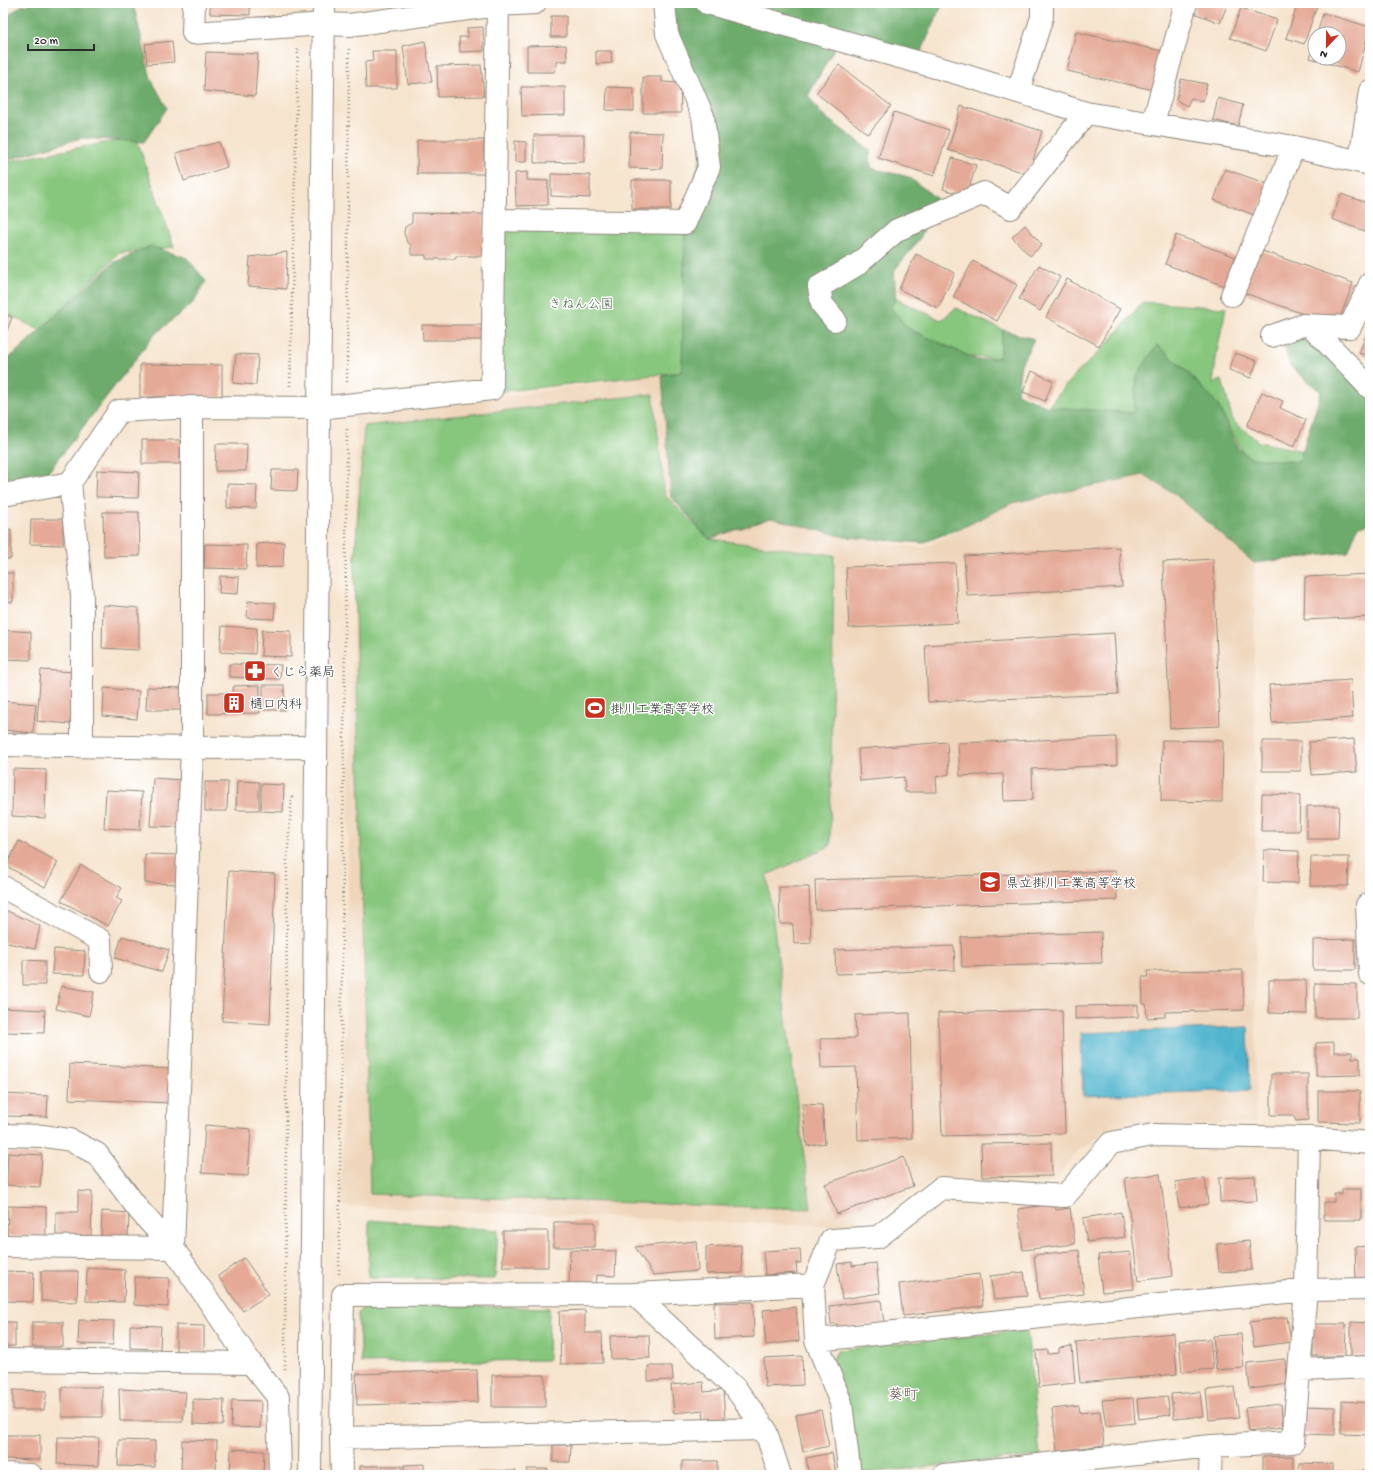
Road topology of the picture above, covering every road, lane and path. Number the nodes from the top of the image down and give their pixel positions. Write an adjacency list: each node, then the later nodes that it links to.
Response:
1 (194, 3): 8 (street)
2 (535, 3): 7 (street)
3 (664, 3): 17 (street)
4 (707, 3): 12 (street)
5 (1042, 3): 12 (street)
6 (1186, 3): 14 (street)
7 (498, 4): 9 (street); 17 (street)
8 (324, 14): 9 (street); 27 (street)
9 (349, 25): 23 (path)
10 (298, 43): 25 (path)
11 (1370, 91): 16 (street)
12 (1018, 92): 13 (street)
13 (1086, 113): 14 (street); 20 (street)
14 (1153, 123): 15 (street)
15 (1294, 147): 16 (street); 19 (street)
16 (1365, 163)
17 (495, 220): 27 (street)
18 (1370, 284): 21 (street)
19 (1232, 295)
20 (835, 320)
21 (1312, 327): 22 (street); 24 (street)
22 (1272, 336)
23 (347, 388)
24 (1370, 388)
25 (290, 391)
26 (192, 408): 27 (street); 29 (street); 33 (street)
27 (319, 408): 34 (street)
28 (347, 426): 45 (path)
29 (70, 483): 30 (street); 32 (street)
30 (3, 495)
31 (3, 745): 32 (street)
32 (82, 746): 33 (street)
33 (192, 748): 34 (street); 44 (street)
34 (316, 748): 62 (street)
35 (292, 792): 55 (path)
36 (3, 887): 38 (street)
37 (1370, 905): 39 (street)
38 (101, 971)
39 (1370, 974)
40 (3, 1135): 44 (street)
41 (1309, 1138): 42 (street); 46 (street); 48 (street)
42 (1370, 1143)
43 (3, 1246): 44 (street)
44 (173, 1248): 52 (street)
45 (339, 1277)
46 (813, 1285): 49 (street); 50 (street)
47 (1370, 1289): 48 (street)
48 (1306, 1290): 50 (street); 54 (street)
49 (634, 1294): 56 (street); 57 (street)
50 (816, 1340): 65 (street)
51 (3, 1360): 52 (street)
52 (251, 1363): 61 (street)
53 (1370, 1367): 54 (street)
54 (1299, 1370): 58 (street)
55 (284, 1372)
56 (765, 1430): 57 (street); 64 (street)
57 (340, 1438): 63 (street)
58 (1211, 1446): 66 (street); 67 (street)
59 (3, 1474): 60 (street)
60 (31, 1475)
61 (280, 1475)
62 (310, 1475)
63 (342, 1475)
64 (780, 1475)
65 (850, 1475)
66 (944, 1475)
67 (1210, 1475)

